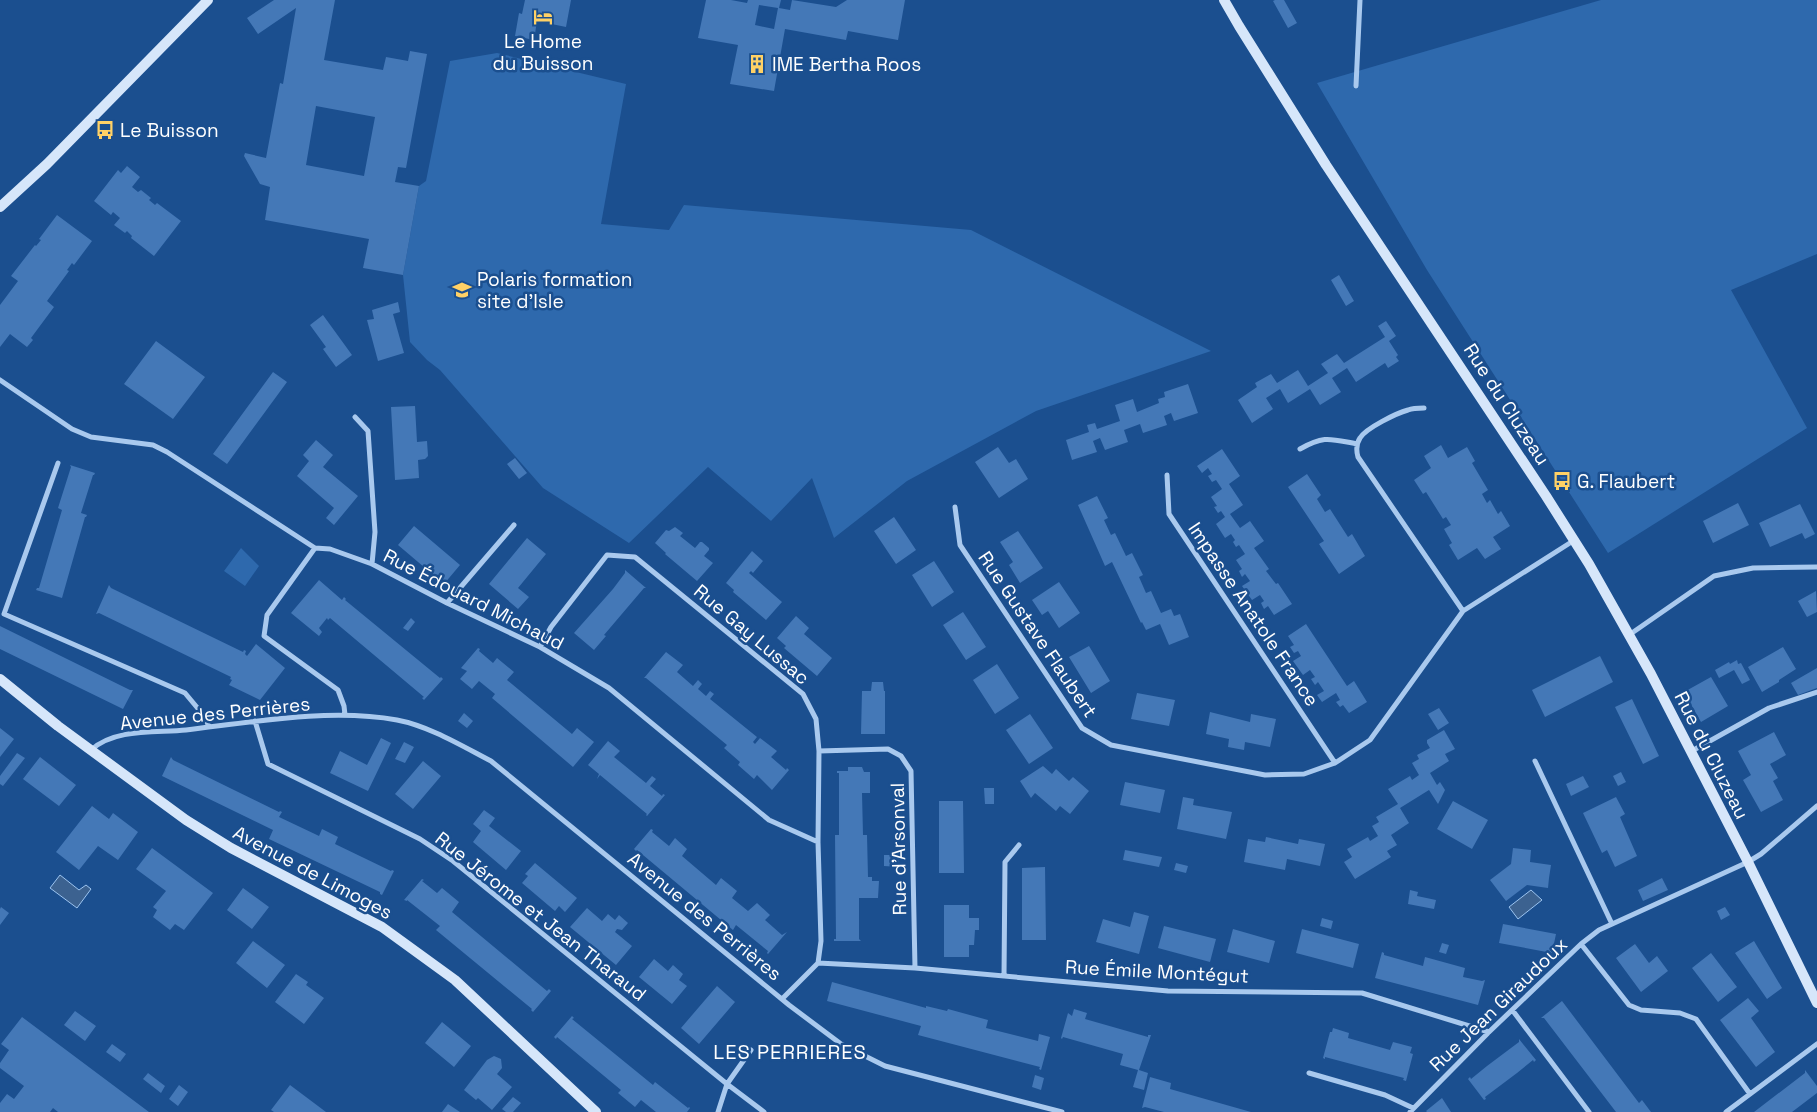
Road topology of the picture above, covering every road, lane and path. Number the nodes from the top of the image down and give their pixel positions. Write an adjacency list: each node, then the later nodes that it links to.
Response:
1 (208, 0): 5 (main road)
2 (1224, 0): 15 (main road, Rue du Cluzeau)
3 (1360, 0): 4 (street)
4 (1356, 86)
5 (0, 207)
6 (0, 380): 16 (street, Rue Édouard Michaud)
7 (1424, 408): 9 (street)
8 (355, 417): 17 (street)
9 (1357, 444): 10 (street); 20 (street)
10 (1300, 450)
11 (58, 463): 27 (street)
12 (1167, 475): 32 (street, Impasse Anatole France)
13 (955, 507): 32 (street, Rue Gustave Flaubert)
14 (514, 525): 19 (street)
15 (1573, 541): 20 (street, Rue Gustave Flaubert); 21 (main road, Rue du Cluzeau)
16 (315, 548): 17 (street, Rue Édouard Michaud); 25 (street, Avenue des Perrières)
17 (372, 564): 19 (street, Rue Édouard Michaud)
18 (1817, 567): 21 (street)
19 (447, 603): 22 (street, Rue Édouard Michaud)
20 (1463, 611): 32 (street, Rue Gustave Flaubert)
21 (1629, 634): 30 (main road, Rue du Cluzeau)
22 (540, 647): 29 (street, Rue Gay Lussac); 34 (street, Rue Édouard Michaud)
23 (0, 679): 28 (main road, Avenue de Limoges)
24 (1817, 692): 30 (street)
25 (345, 715): 26 (street, Avenue des Perrières); 42 (street, Avenue des Perrières)
26 (255, 721): 27 (street, Avenue des Perrières); 49 (street, Rue Jérome et Jean Tharaud)
27 (209, 726): 28 (street, Avenue des Perrières)
28 (92, 750): 52 (main road, Avenue de Limoges)
29 (819, 751): 34 (street, Rue Gay Lussac); 40 (street, Rue d'Arsonval)
30 (1690, 752): 36 (main road, Rue du Cluzeau)
31 (1535, 761): 37 (street)
32 (1335, 763)
33 (1817, 806): 36 (street, Rue Jean Giraudoux)
34 (818, 842): 39 (street, Rue Gay Lussac)
35 (1019, 845): 41 (street)
36 (1748, 862): 37 (street, Rue Jean Giraudoux); 43 (main road, Rue du Cluzeau)
37 (1612, 924): 38 (street, Rue Jean Giraudoux)
38 (1581, 944): 44 (street, Rue Jean Giraudoux); 50 (street)
39 (818, 963): 40 (street, Rue Émile Montégut); 42 (street)
40 (915, 968): 41 (street, Rue Émile Montégut)
41 (1004, 976): 45 (street, Rue Émile Montégut)
42 (782, 999): 55 (street, Avenue des Perrières)
43 (1817, 1003)
44 (1513, 1011): 45 (street, Rue Jean Giraudoux); 56 (street)
45 (1489, 1032): 51 (street, Rue Jean Giraudoux)
46 (1817, 1044): 50 (street)
47 (751, 1050): 49 (street)
48 (1309, 1073): 51 (street)
49 (727, 1084): 53 (street); 54 (street, Rue Jérome et Jean Tharaud)
50 (1750, 1094): 57 (street)
51 (1412, 1110)
52 (596, 1112)
53 (718, 1112)
54 (764, 1112)
55 (1062, 1112)
56 (1589, 1112)
57 (1726, 1112)

